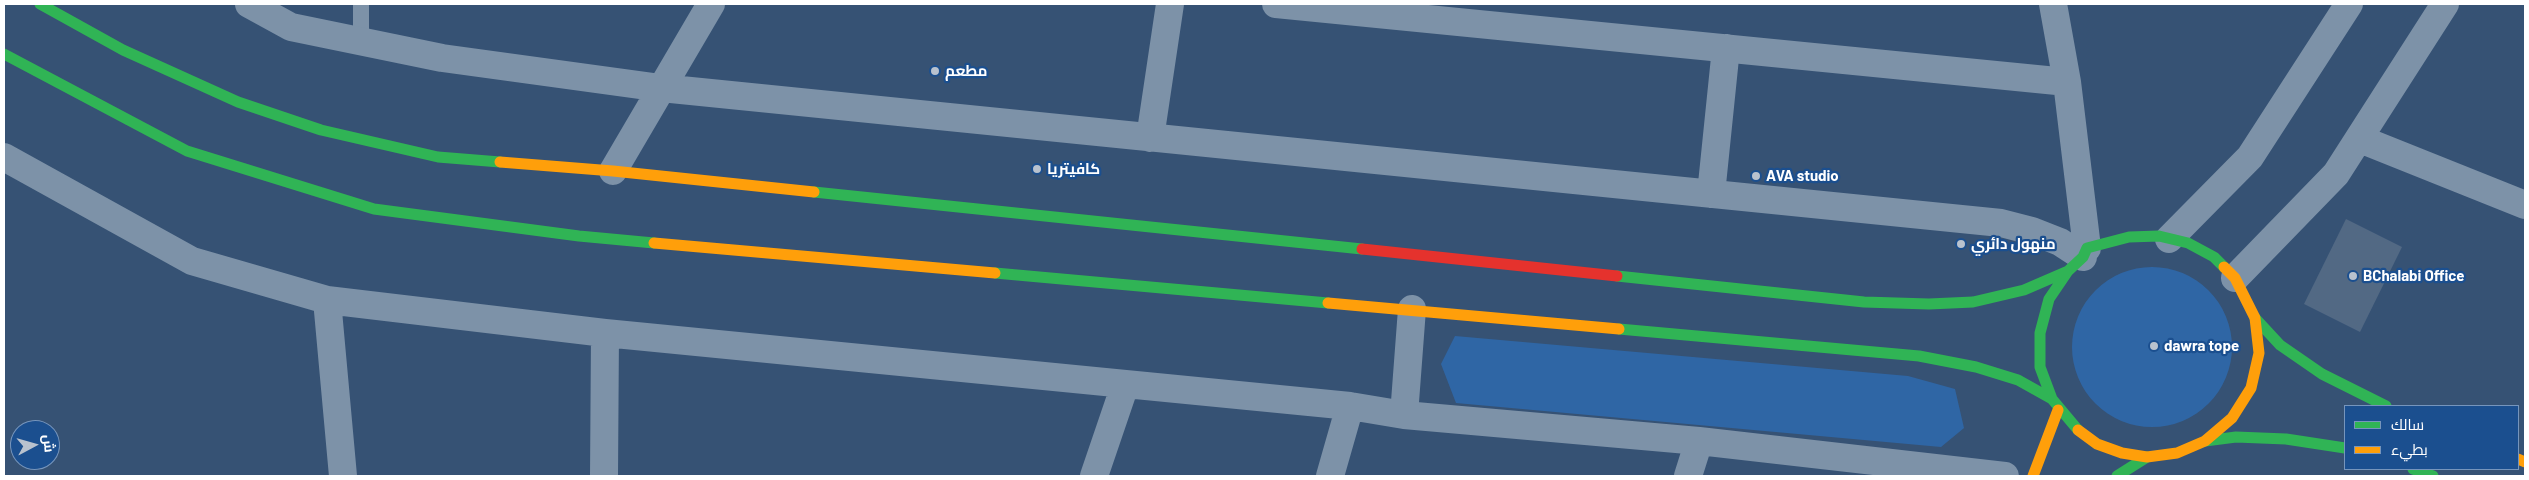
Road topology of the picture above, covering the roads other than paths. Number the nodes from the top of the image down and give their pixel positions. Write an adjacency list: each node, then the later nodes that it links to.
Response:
1 (40, 4): 19 (main road)
2 (249, 4): 11 (street)
3 (361, 4): 11 (lane)
4 (711, 4): 15 (street)
5 (1170, 4): 16 (street)
6 (1276, 4): 10 (street)
7 (2349, 4): 22 (street)
8 (2445, 4): 17 (street)
9 (2058, 9): 14 (street)
10 (1421, 11): 12 (street)
11 (360, 41): 15 (street)
12 (1726, 48): 14 (street); 20 (street)
13 (4, 54): 26 (main road)
14 (2067, 82): 23 (street)
15 (661, 88): 16 (street); 19 (street)
16 (1150, 138): 20 (street)
17 (2360, 139): 21 (street); 24 (street)
18 (4, 157): 25 (street)
19 (613, 171): 23 (main road)
20 (1711, 194): 23 (street)
21 (2525, 205)
22 (2169, 238): 23 (main road); 24 (main road)
23 (2079, 259): 30 (main road)
24 (2235, 278): 27 (main road)
25 (327, 300): 28 (street); 40 (street)
26 (1412, 310): 30 (main road); 34 (street)
27 (2255, 318): 31 (main road); 36 (main road)
28 (605, 332): 29 (street); 41 (street)
29 (1125, 385): 32 (street); 42 (street)
30 (2052, 399): 33 (main road)
31 (2384, 405)
32 (1350, 406): 34 (street); 43 (street)
33 (2058, 410): 38 (main road); 46 (main road)
34 (1404, 415): 35 (street)
35 (1699, 441): 44 (street); 45 (street)
36 (2205, 441): 37 (main road); 38 (main road)
37 (2344, 448)
38 (2147, 457): 47 (main road)
39 (2416, 470): 48 (main road)
40 (343, 476)
41 (604, 476)
42 (1094, 476)
43 (1330, 476)
44 (1688, 476)
45 (2005, 476)
46 (2033, 476)
47 (2117, 476)
48 (2433, 476)

